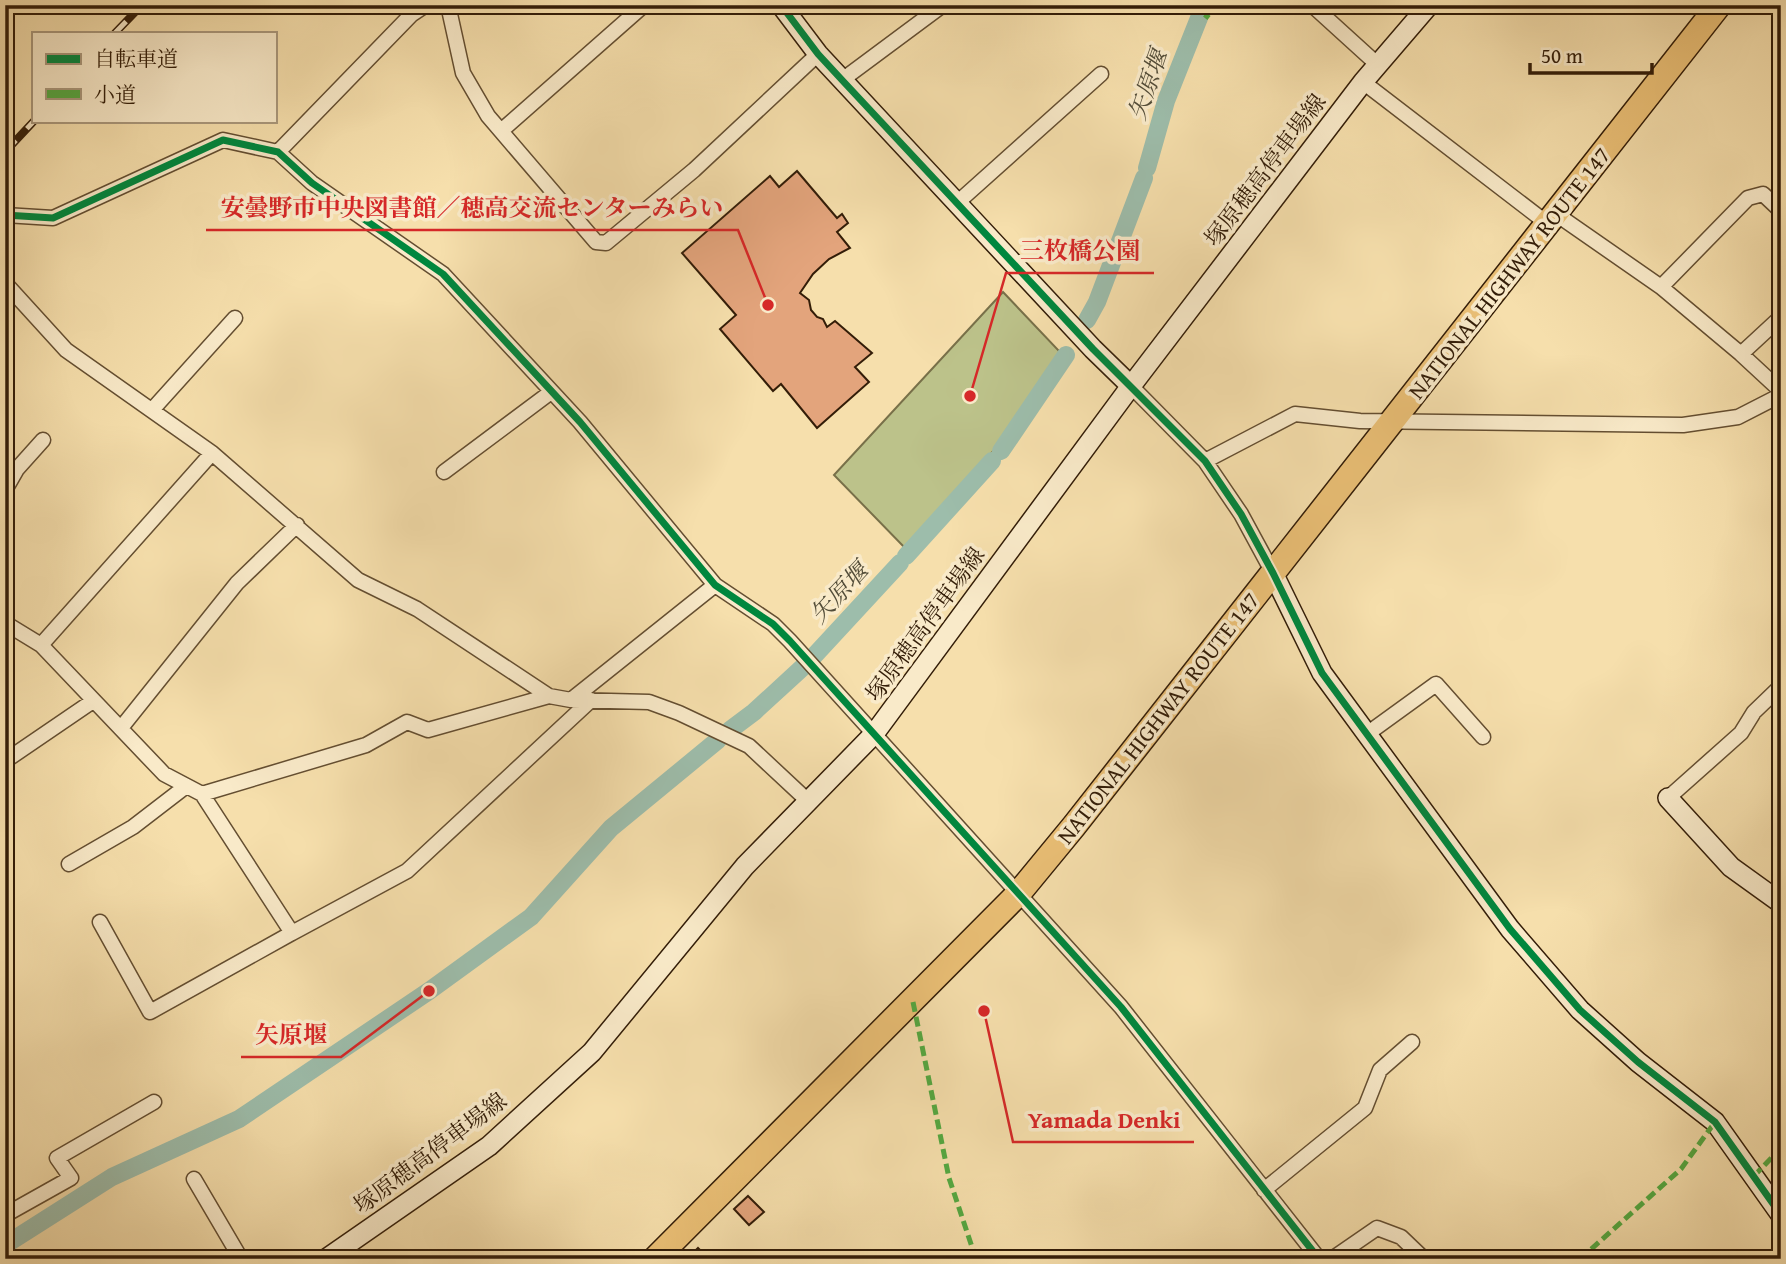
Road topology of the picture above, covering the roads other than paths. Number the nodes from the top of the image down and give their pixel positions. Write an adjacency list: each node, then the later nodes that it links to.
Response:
1 (426, 5): 15 (street)
2 (448, 5): 14 (street)
3 (644, 5): 14 (street)
4 (781, 5): 9 (main road)
5 (943, 5): 12 (street)
6 (1311, 5): 10 (street)
7 (1429, 5): 10 (main road, 塚原穂高停車場線)
8 (1719, 5): 19 (highway, NATIONAL HIGHWAY ROUTE 147)
9 (818, 54): 12 (main road); 14 (street)
10 (1378, 65): 13 (main road, 塚原穂高停車場線)
11 (1101, 74): 16 (street)
12 (842, 80): 16 (main road)
13 (1363, 82): 19 (street); 25 (main road, 塚原穂高停車場線)
14 (501, 131)
15 (278, 152): 18 (street); 26 (street)
16 (957, 203): 25 (main road)
17 (1781, 211): 21 (street)
18 (5, 215)
19 (1552, 219): 21 (street); 29 (highway, NATIONAL HIGHWAY ROUTE 147)
20 (5, 283): 28 (street)
21 (1661, 287): 24 (street)
22 (1781, 317): 24 (street)
23 (235, 318): 28 (street)
24 (1741, 354): 27 (street)
25 (1130, 386): 32 (street); 46 (main road, 塚原穂高停車場線)
26 (551, 392): 33 (street); 37 (street)
27 (1781, 393): 29 (street)
28 (152, 410): 31 (street)
29 (1391, 420): 32 (street); 36 (highway, NATIONAL HIGHWAY ROUTE 147)
30 (43, 440): 34 (street)
31 (212, 453): 35 (street); 39 (street)
32 (1205, 461): 36 (street)
33 (444, 472)
34 (5, 490)
35 (297, 525): 41 (street); 45 (street)
36 (1273, 573): 47 (main road); 55 (highway, NATIONAL HIGHWAY ROUTE 147)
37 (715, 584): 42 (street); 46 (street)
38 (5, 623): 39 (street)
39 (41, 645): 44 (street)
40 (1781, 686): 52 (street)
41 (549, 696): 42 (street); 51 (street)
42 (571, 700): 43 (street)
43 (591, 700): 53 (street); 58 (street)
44 (93, 701): 45 (street); 49 (street)
45 (121, 728): 50 (street)
46 (874, 734): 53 (main road, 塚原穂高停車場線); 55 (street)
47 (1367, 734): 48 (street); 64 (main road)
48 (1483, 737)
49 (5, 761)
50 (186, 787): 51 (street); 54 (street)
51 (202, 793): 58 (street)
52 (1668, 798): 56 (main road)
53 (809, 802): 66 (main road, 塚原穂高停車場線)
54 (69, 864)
55 (1018, 894): 62 (street); 67 (highway, NATIONAL HIGHWAY ROUTE 147)
56 (1781, 903)
57 (100, 922): 58 (street)
58 (292, 933)
59 (1412, 1042): 62 (street)
60 (154, 1102): 63 (street)
61 (194, 1179): 65 (street)
62 (1264, 1190): 68 (street)
63 (5, 1215)
64 (1781, 1215)
65 (241, 1259)
66 (326, 1259)
67 (655, 1259)
68 (1319, 1259)
69 (1332, 1259): 70 (street)
70 (1424, 1259)

